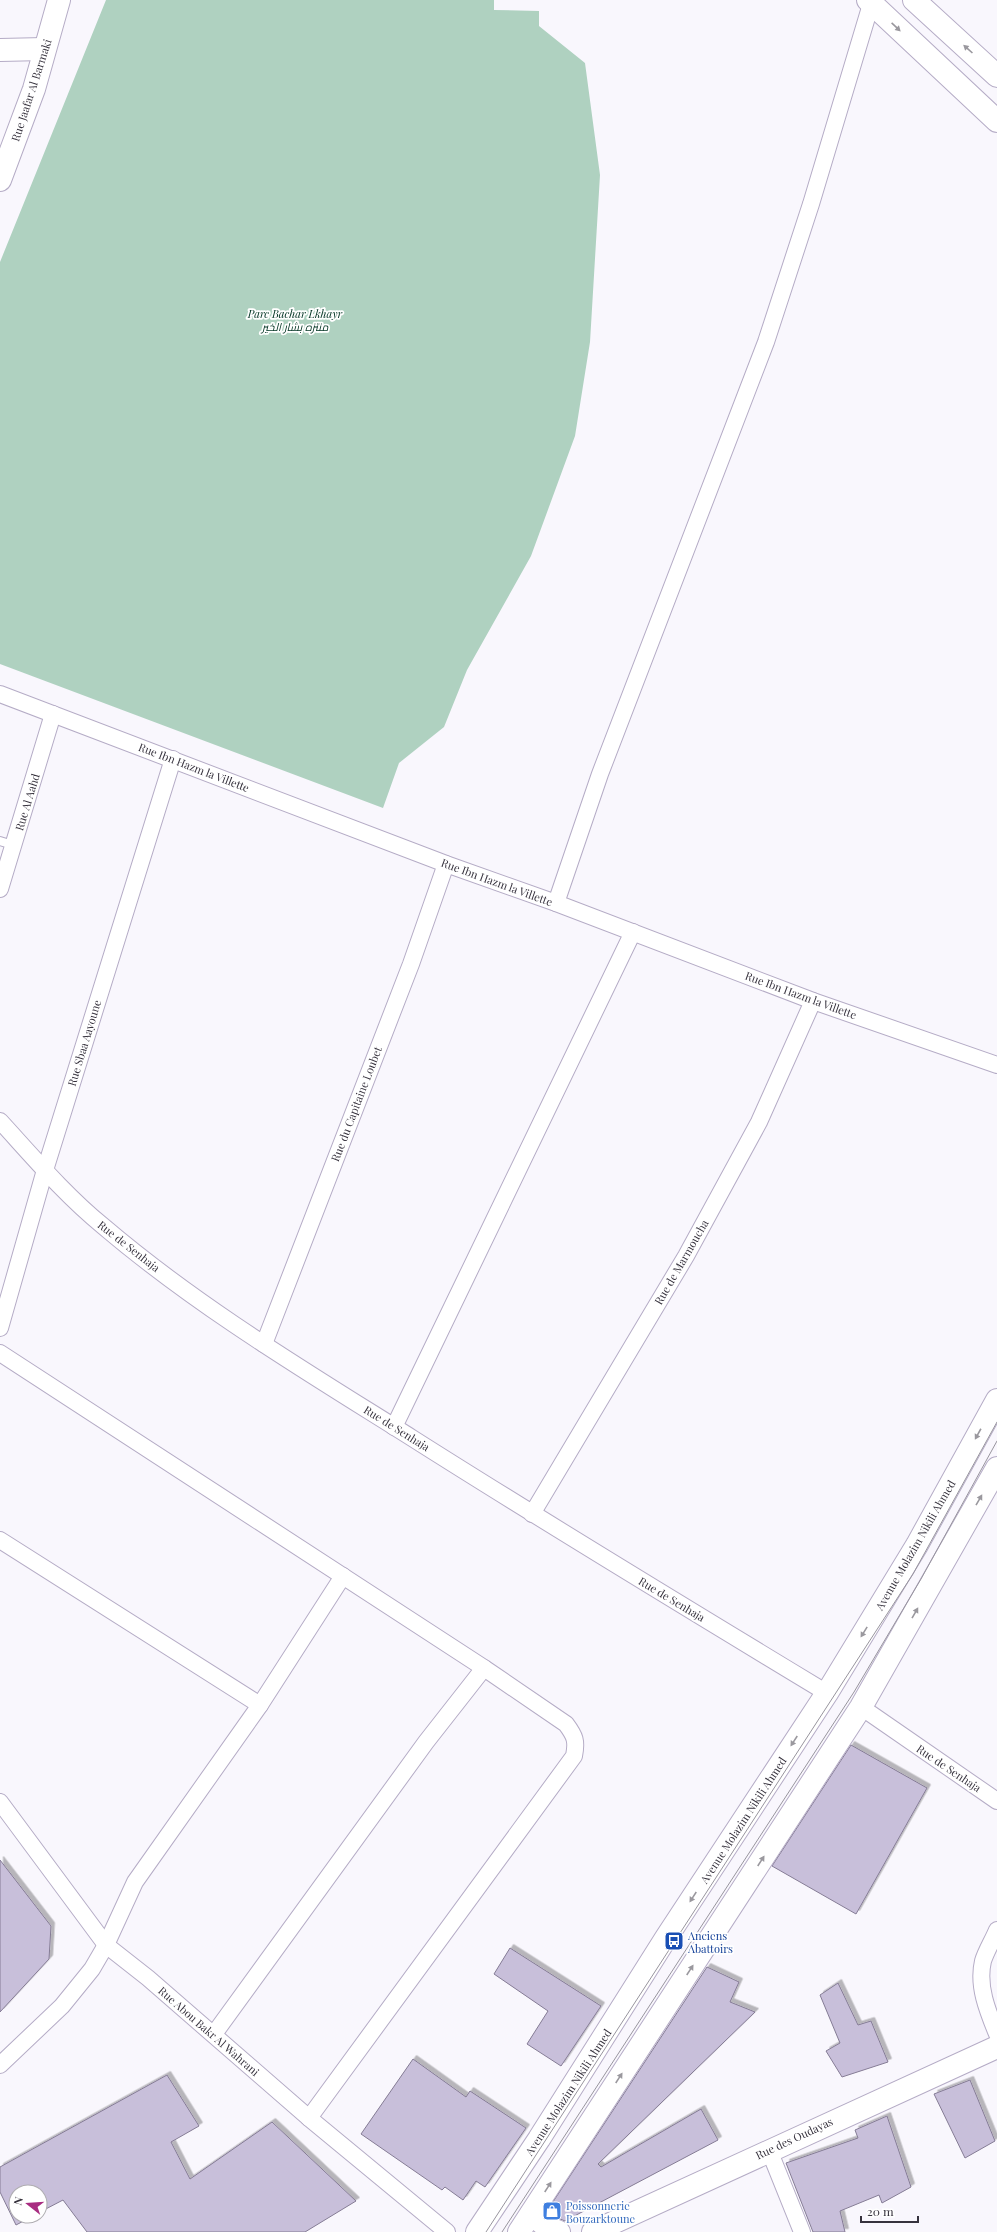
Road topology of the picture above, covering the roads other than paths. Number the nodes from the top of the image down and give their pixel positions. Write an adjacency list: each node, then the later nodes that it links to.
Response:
1 (59, 0): 5 (street, Rue Jaafar Al Barmaki)
2 (914, 0): 6 (street, one-way to 2)
3 (870, 2): 7 (street, one-way to 7); 15 (street)
4 (0, 50): 5 (street)
5 (44, 50): 8 (street, Rue Jaafar Al Barmaki)
6 (997, 76)
7 (997, 121)
8 (0, 180)
9 (0, 694): 10 (street, Rue Ibn Hazm la Villette)
10 (53, 714): 11 (street, Rue Ibn Hazm la Villette); 12 (street, Rue Al Aahd)
11 (173, 759): 13 (street, Rue Ibn Hazm la Villette); 20 (street, Rue Sbaa Aayoune)
12 (7, 843): 14 (street, Rue Al Aahd)
13 (446, 864): 15 (street, Rue Ibn Hazm la Villette); 22 (street, Rue du Capitaine Loubet)
14 (0, 890)
15 (556, 903): 16 (street, Rue Ibn Hazm la Villette)
16 (633, 932): 17 (street, Rue Ibn Hazm la Villette); 25 (street)
17 (813, 1001): 18 (street, Rue Ibn Hazm la Villette); 27 (street, Rue de Marmoucha)
18 (997, 1065)
19 (0, 1121): 20 (street, Rue de Senhaja)
20 (45, 1170): 21 (street, Rue Sbaa Aayoune); 22 (street, Rue de Senhaja)
21 (0, 1328)
22 (264, 1344): 25 (street, Rue de Senhaja)
23 (0, 1353): 29 (street)
24 (997, 1400): 31 (street, Avenue Molazim Nikili Ahmed, one-way to 31)
25 (394, 1427): 27 (street, Rue de Senhaja)
26 (997, 1468): 33 (street, one-way to 26)
27 (532, 1514): 31 (street, Rue de Senhaja)
28 (0, 1540): 32 (street)
29 (343, 1576): 30 (street); 32 (street)
30 (484, 1668): 38 (street); 42 (street)
31 (826, 1692): 46 (street, Avenue Molazim Nikili Ahmed, one-way to 46)
32 (260, 1705): 37 (street)
33 (861, 1707): 34 (street, Rue de Senhaja); 44 (street, one-way to 33)
34 (997, 1801)
35 (0, 1802): 37 (street, Rue Abou Bakr Al Wahrani)
36 (997, 1930): 39 (street)
37 (106, 1945): 38 (street, Rue Abou Bakr Al Wahrani); 41 (street)
38 (214, 2034): 42 (street, Rue Abou Bakr Al Wahrani)
39 (997, 2034)
40 (997, 2046): 43 (street, Rue des Oudayas)
41 (0, 2066)
42 (309, 2118): 45 (street, Rue Abou Bakr Al Wahrani)
43 (769, 2150): 49 (street, Rue des Oudayas); 50 (street)
44 (531, 2214): 47 (street); 48 (street)
45 (447, 2232)
46 (477, 2232)
47 (519, 2232)
48 (559, 2232)
49 (593, 2232)
50 (802, 2232)

